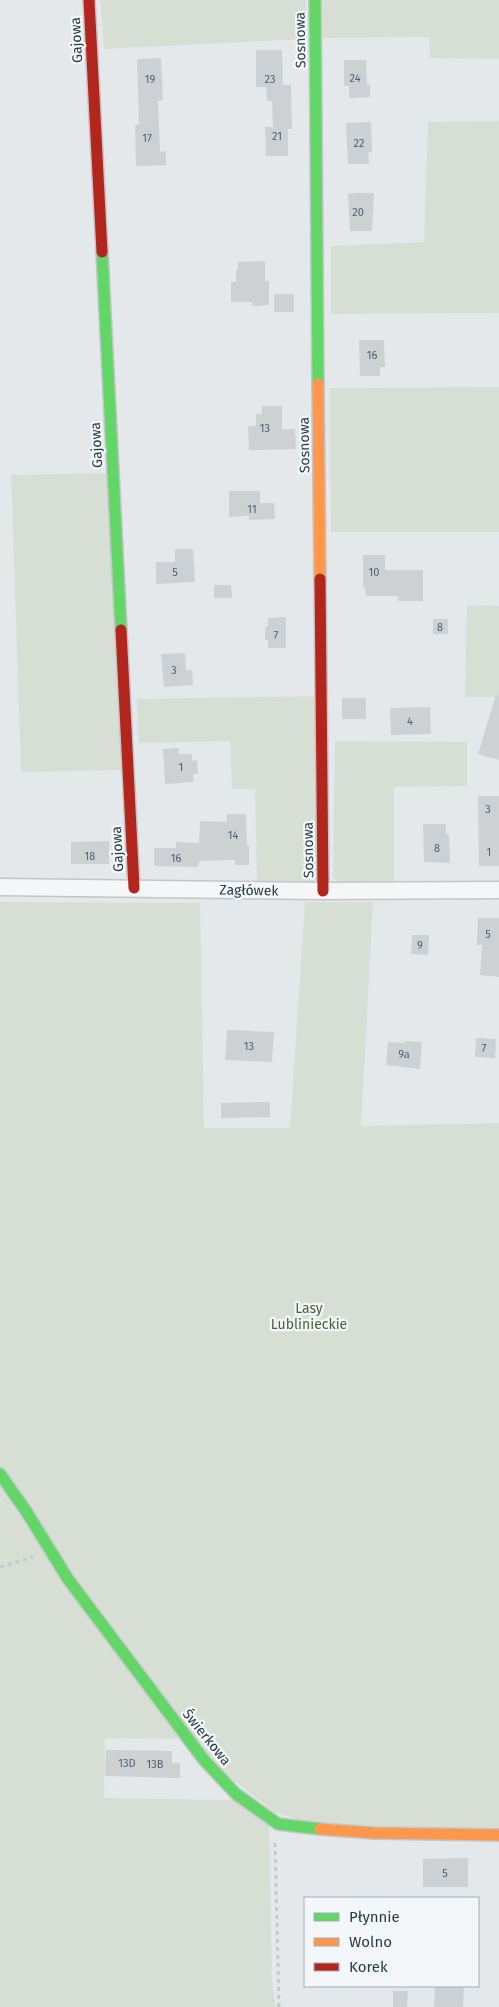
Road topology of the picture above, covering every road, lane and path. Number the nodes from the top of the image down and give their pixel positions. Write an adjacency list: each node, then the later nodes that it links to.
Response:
1 (89, 0): 4 (street, Gajowa)
2 (315, 0): 5 (street, Sosnowa)
3 (0, 887): 4 (street, Zagłówek)
4 (134, 888): 5 (street, Zagłówek)
5 (323, 890): 6 (street, Zagłówek)
6 (499, 890)
7 (0, 1474): 8 (street, Świerkowa)
8 (51, 1552): 9 (path); 10 (street, Świerkowa)
9 (0, 1567)
10 (278, 1824): 11 (street, Świerkowa); 12 (path)
11 (499, 1835)
12 (279, 2007)

